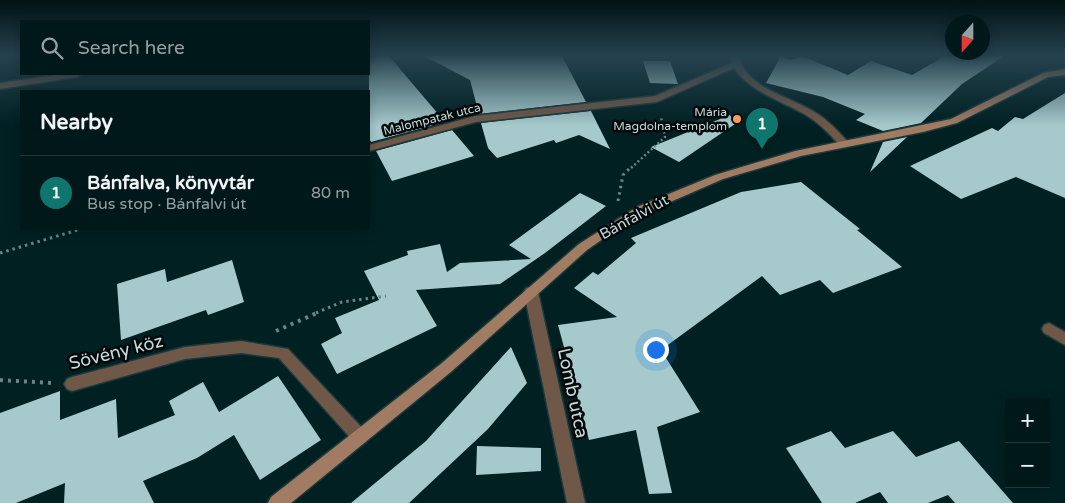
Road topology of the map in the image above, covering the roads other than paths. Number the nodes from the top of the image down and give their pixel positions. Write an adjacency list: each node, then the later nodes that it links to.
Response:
1 (42, 79): 5 (street)
2 (697, 79): 7 (street, Malompatak utca)
3 (751, 79): 6 (street, Malompatak utca)
4 (1037, 79): 6 (street, Bánfalvi út)
5 (0, 86)
6 (844, 144): 8 (street, Bánfalvi út)
7 (370, 148)
8 (530, 292): 12 (street, Bánfalvi út); 14 (street, Lomb utca)
9 (1048, 329): 10 (street)
10 (1065, 339)
11 (72, 384): 12 (street, Sövény köz)
12 (360, 437): 13 (street, Bánfalvi út)
13 (277, 503)
14 (576, 503)

